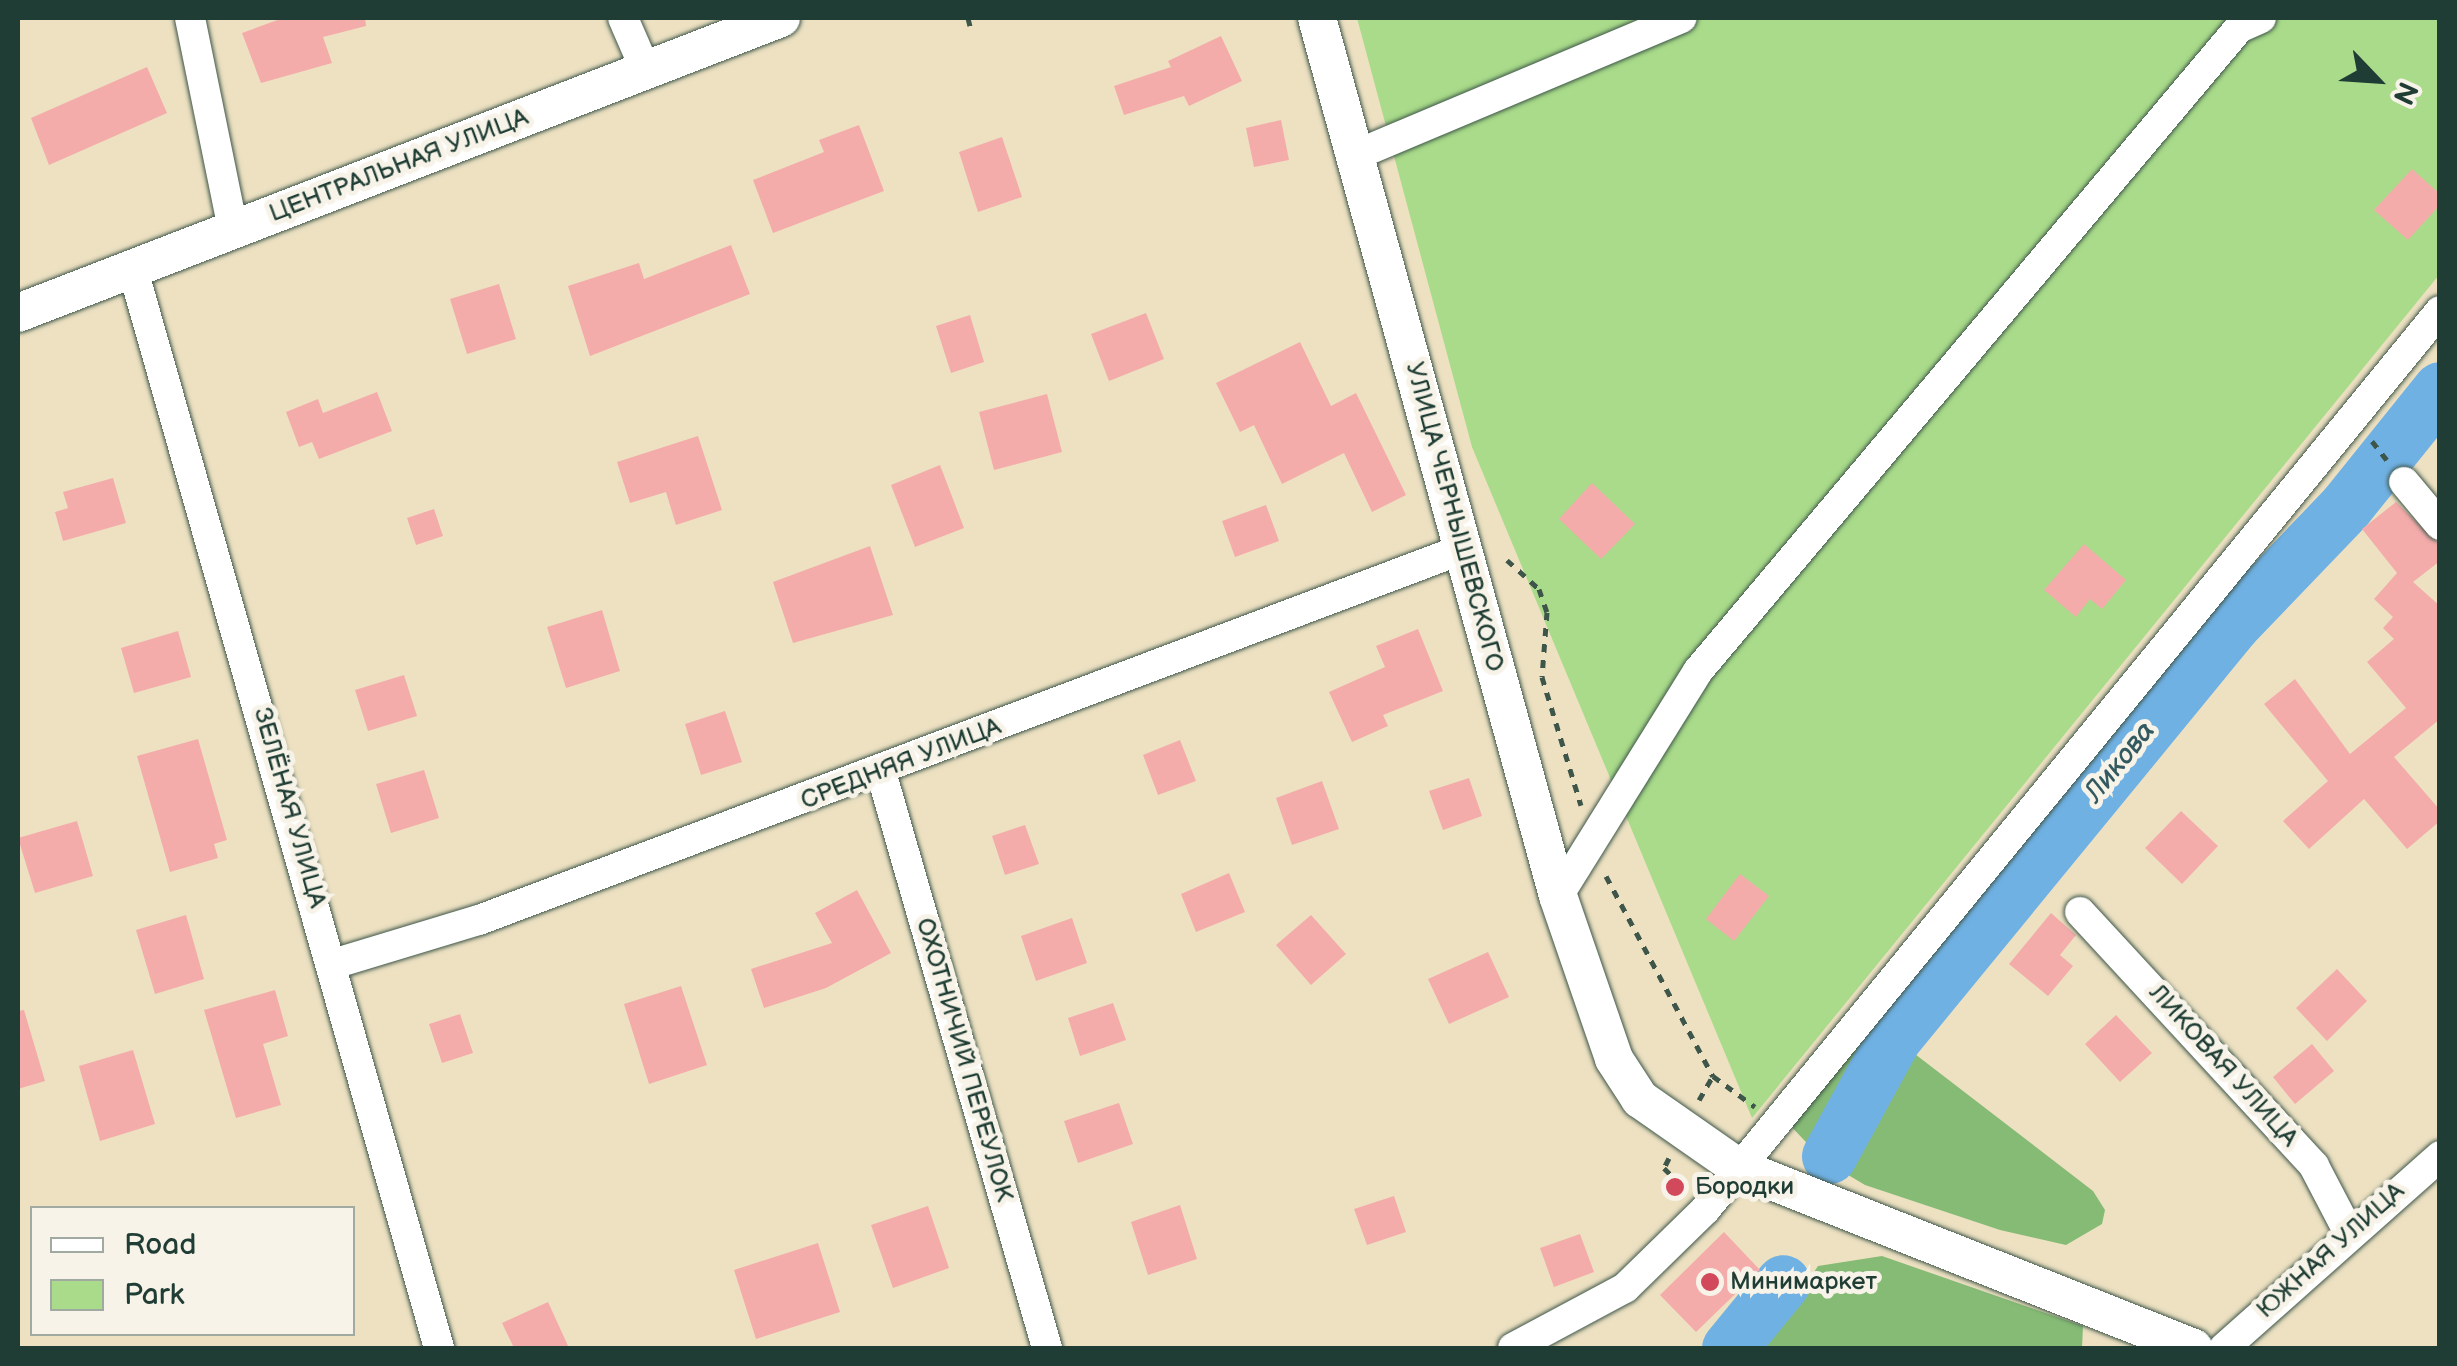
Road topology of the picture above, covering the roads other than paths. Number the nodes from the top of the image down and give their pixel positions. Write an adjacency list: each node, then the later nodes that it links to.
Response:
1 (190, 18): 9 (street)
2 (623, 18): 7 (street)
3 (781, 18): 7 (street, ЦЕНТРАЛЬНАЯ УЛИЦА)
4 (1317, 18): 8 (street, УЛИЦА ЧЕРНЫШЕВСКОГО)
5 (1682, 18): 8 (street)
6 (2261, 18): 17 (street)
7 (646, 71): 9 (street, ЦЕНТРАЛЬНАЯ УЛИЦА)
8 (1358, 154): 15 (street, УЛИЦА ЧЕРНЫШЕВСКОГО)
9 (232, 230): 10 (street, ЦЕНТРАЛЬНАЯ УЛИЦА)
10 (134, 270): 11 (street, ЦЕНТРАЛЬНАЯ УЛИЦА); 19 (street, ЗЕЛЁНАЯ УЛИЦА)
11 (19, 309)
12 (2440, 311): 21 (street)
13 (2404, 482): 14 (street)
14 (2440, 525)
15 (1462, 549): 16 (street, СРЕДНЯЯ УЛИЦА); 17 (street, УЛИЦА ЧЕРНЫШЕВСКОГО)
16 (881, 772): 19 (street, СРЕДНЯЯ УЛИЦА); 25 (street, ОХОТНИЧИЙ ПЕРЕУЛОК)
17 (1558, 896): 21 (street, УЛИЦА ЧЕРНЫШЕВСКОГО)
18 (2080, 912): 22 (street, ЛИКОВАЯ УЛИЦА)
19 (333, 964): 24 (street, ЗЕЛЁНАЯ УЛИЦА)
20 (2440, 1156): 22 (street, ЮЖНАЯ УЛИЦА)
21 (1738, 1168): 23 (street, УЛИЦА ЧЕРНЫШЕВСКОГО); 26 (street)
22 (2348, 1231): 27 (street, ЮЖНАЯ УЛИЦА)
23 (2171, 1344)
24 (439, 1348)
25 (1048, 1348)
26 (1513, 1348)
27 (2224, 1348)

